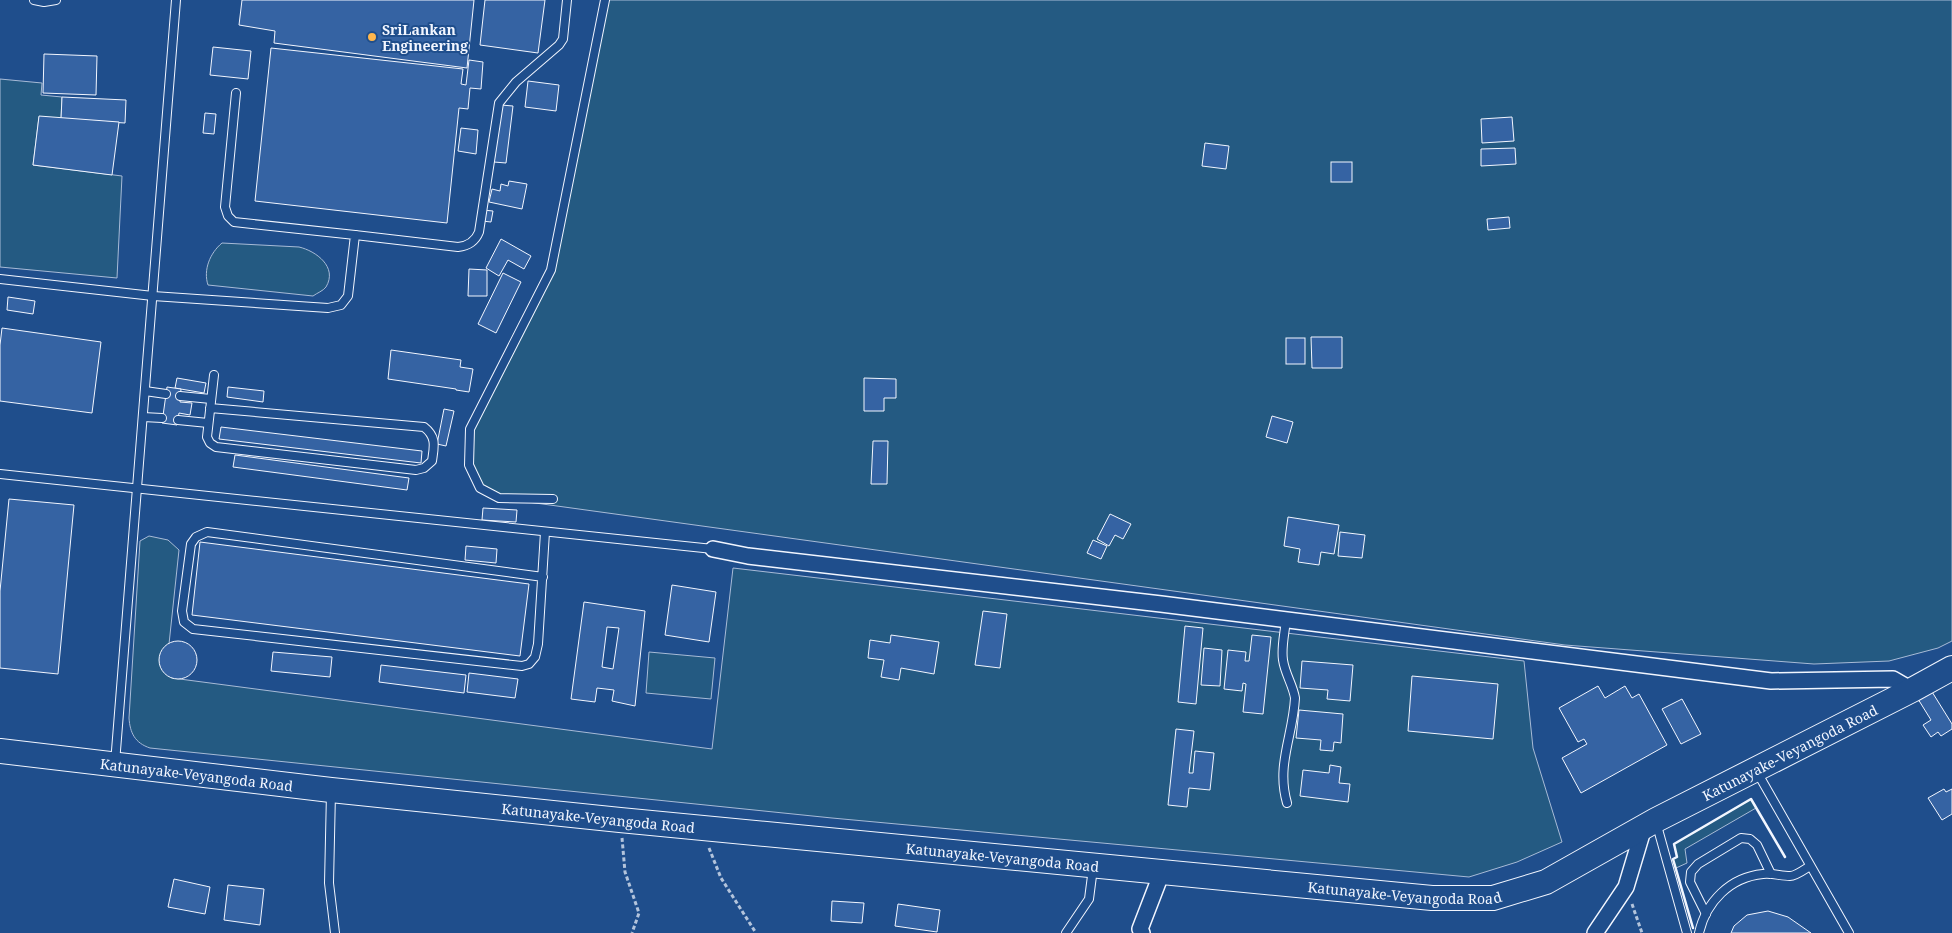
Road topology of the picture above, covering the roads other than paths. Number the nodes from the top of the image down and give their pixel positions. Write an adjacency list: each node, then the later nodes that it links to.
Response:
1 (34, 0): 2 (lane)
2 (56, 0)
3 (176, 0): 9 (lane)
4 (567, 0): 7 (lane)
5 (605, 0): 21 (lane)
6 (236, 93): 7 (lane)
7 (354, 235): 9 (lane)
8 (0, 279): 9 (lane)
9 (153, 296): 11 (lane)
10 (214, 375): 14 (lane)
11 (145, 392): 12 (lane); 15 (lane)
12 (166, 394)
13 (180, 396): 14 (lane)
14 (211, 403): 18 (lane); 18 (lane)
15 (143, 417): 16 (lane); 20 (lane)
16 (162, 418)
17 (178, 420): 18 (lane)
18 (208, 423)
19 (0, 474): 20 (lane)
20 (137, 489): 22 (lane); 29 (lane)
21 (553, 499)
22 (545, 532): 23 (lane); 24 (lane)
23 (713, 549): 25 (street)
24 (543, 577): 24 (lane)
25 (1286, 619): 27 (street); 32 (lane)
26 (1952, 668): 27 (main road, Katunayake-Veyangoda Road)
27 (1912, 690): 30 (main road, Katunayake-Veyangoda Road)
28 (0, 752): 29 (main road, Katunayake-Veyangoda Road)
29 (115, 764): 31 (main road, Katunayake-Veyangoda Road)
30 (1756, 770): 33 (main road, Katunayake-Veyangoda Road); 35 (lane)
31 (331, 790): 34 (main road, Katunayake-Veyangoda Road); 39 (lane)
32 (1288, 803)
33 (1650, 824): 36 (main road, Katunayake-Veyangoda Road); 42 (street); 43 (lane)
34 (1094, 865): 36 (main road, Katunayake-Veyangoda Road); 40 (lane)
35 (1810, 866): 37 (lane); 45 (lane)
36 (1162, 872): 41 (street)
37 (1771, 874): 38 (lane); 38 (lane)
38 (1706, 914): 44 (lane)
39 (335, 933)
40 (1066, 933)
41 (1142, 933)
42 (1595, 933)
43 (1687, 933)
44 (1699, 933)
45 (1849, 933)

